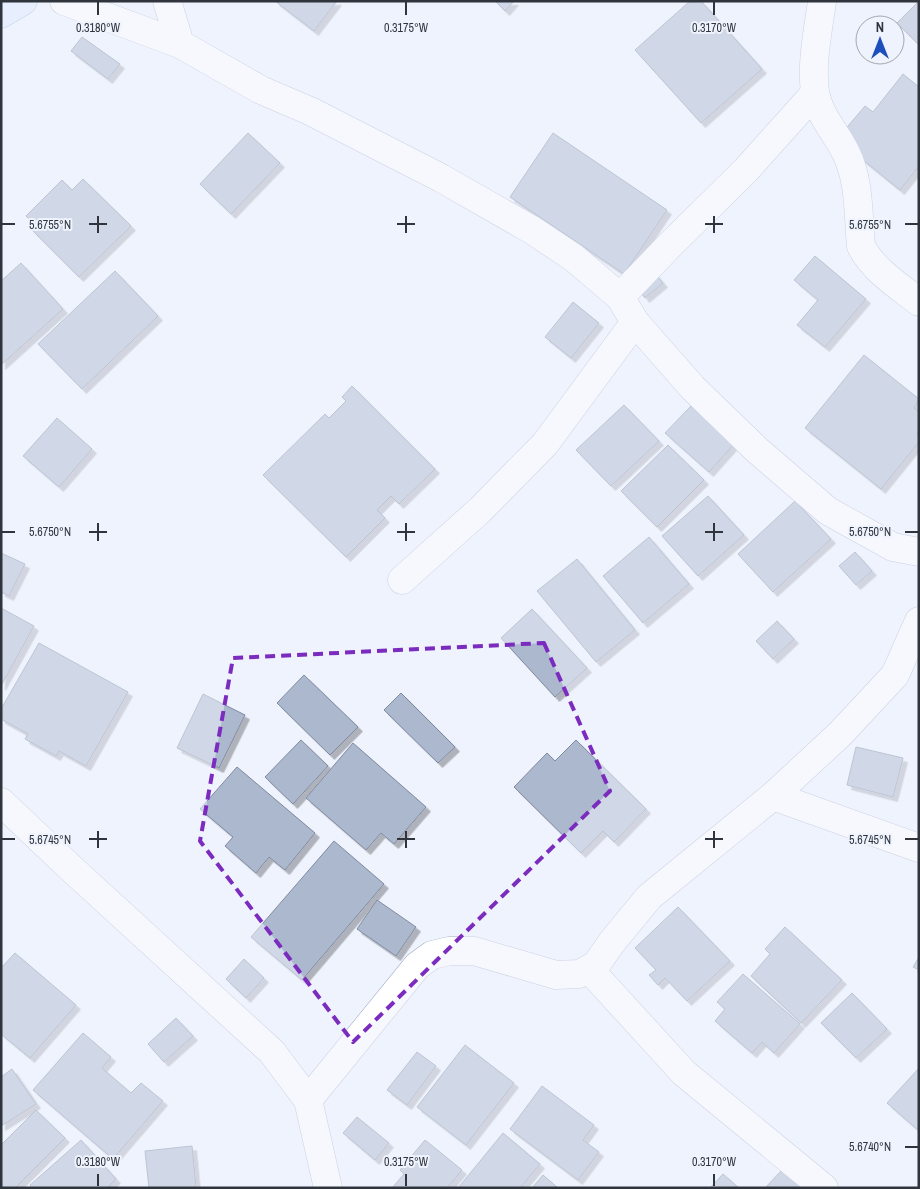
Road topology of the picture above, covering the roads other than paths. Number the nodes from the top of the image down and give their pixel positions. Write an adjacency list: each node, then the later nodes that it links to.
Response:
1 (23, 1): 5 (street)
2 (64, 1): 6 (street)
3 (167, 1): 6 (street)
4 (822, 1): 7 (street)
5 (1, 14)
6 (180, 44): 8 (street)
7 (815, 93): 8 (street); 9 (street)
8 (620, 298): 10 (street)
9 (919, 302)
10 (635, 322): 11 (street); 12 (street)
11 (919, 552)
12 (402, 580)
13 (919, 621): 14 (street)
14 (773, 796): 16 (street); 17 (street)
15 (1, 802): 18 (street)
16 (919, 848)
17 (589, 969): 18 (street); 20 (street)
18 (308, 1100): 19 (street)
19 (328, 1188)
20 (824, 1188)

